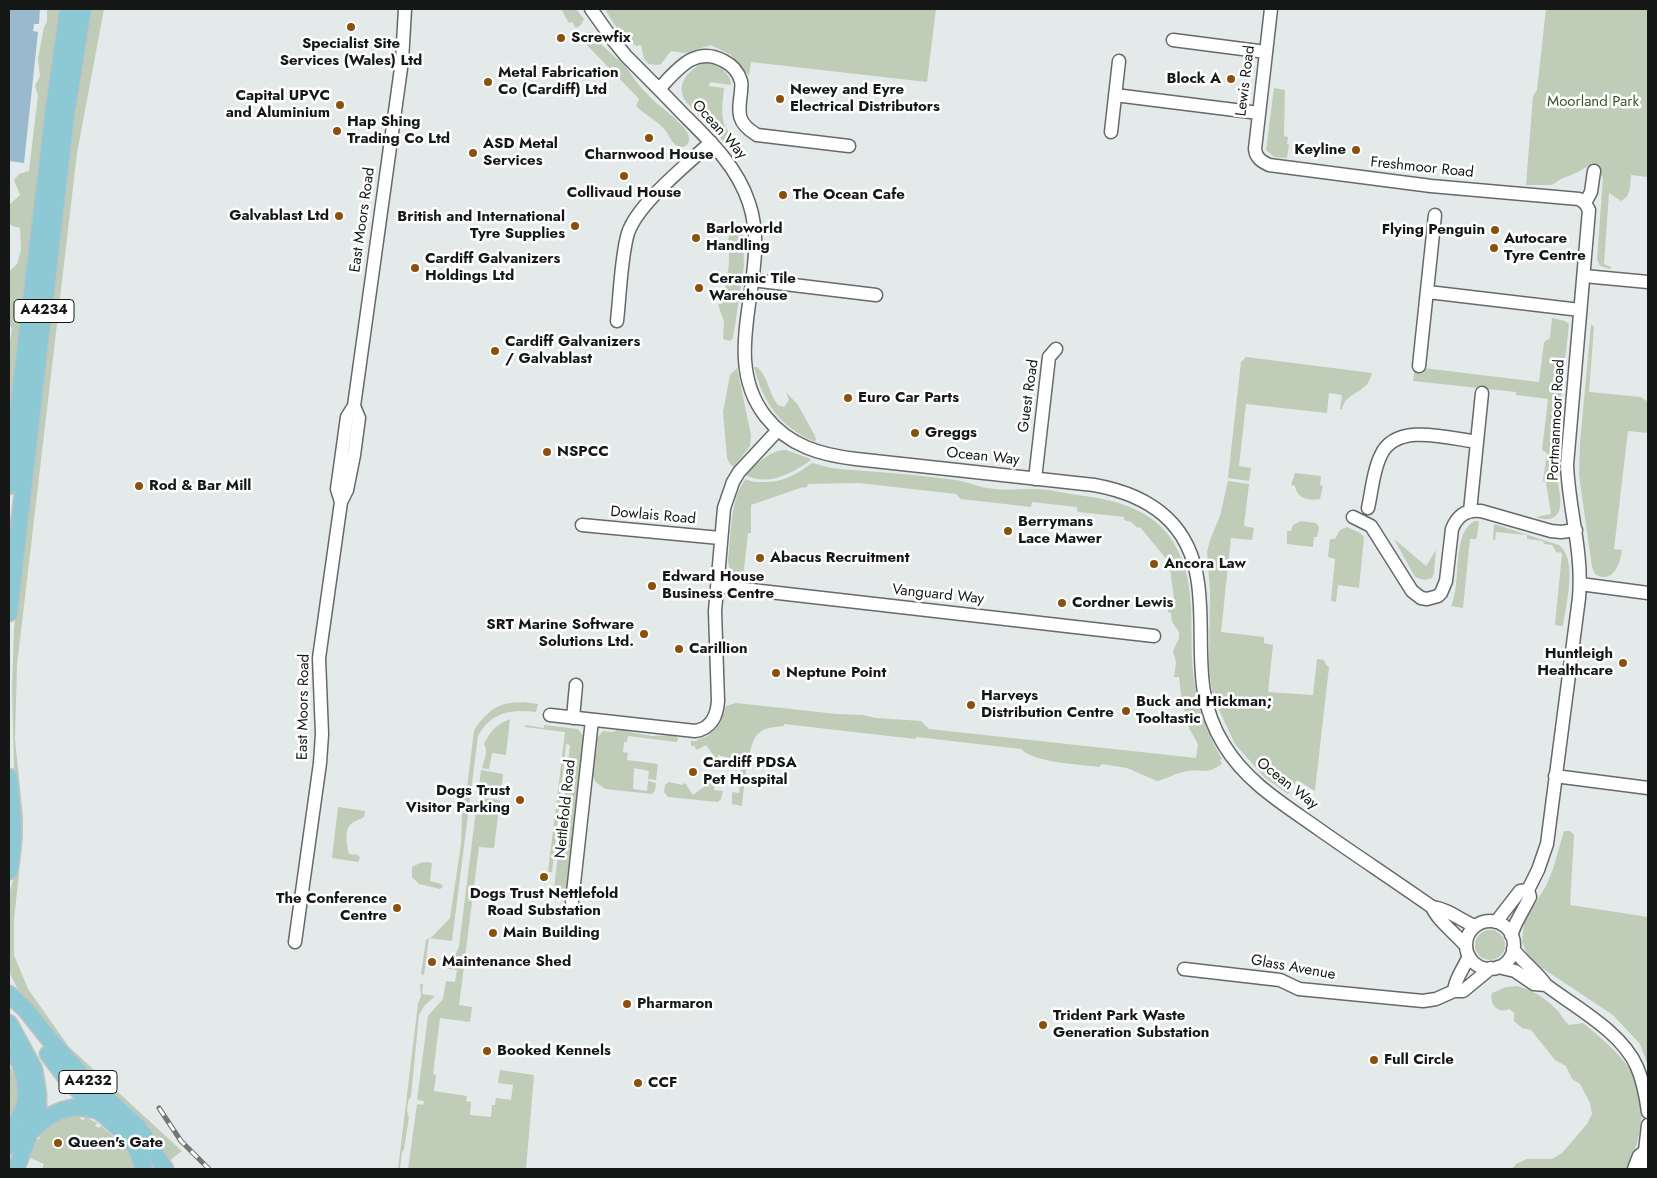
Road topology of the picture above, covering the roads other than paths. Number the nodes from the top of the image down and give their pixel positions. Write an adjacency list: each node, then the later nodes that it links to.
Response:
1 (68, 9): 32 (main road, A4234)
2 (83, 9): 42 (main road, A4234)
3 (405, 9): 58 (street, East Moors Road)
4 (591, 9): 9 (street, Ocean Way)
5 (1271, 9): 7 (street, Lewis Road)
6 (1173, 40): 7 (street)
7 (1266, 52): 11 (street, Lewis Road)
8 (1119, 61): 10 (street)
9 (659, 89): 13 (street, Ocean Way); 14 (street)
10 (1115, 95): 11 (street); 12 (street)
11 (1259, 113): 15 (street, Lewis Road)
12 (1111, 132)
13 (711, 142): 20 (street, Ocean Way); 25 (street)
14 (849, 146)
15 (1257, 158): 17 (street, Freshmoor Road)
16 (1594, 171): 17 (street, Portmanmoor Road)
17 (1585, 203): 19 (street, Portmanmoor Road)
18 (1435, 215): 22 (street)
19 (1584, 276): 21 (street); 24 (street, Portmanmoor Road)
20 (752, 280): 23 (street); 29 (street, Ocean Way)
21 (1648, 282)
22 (1428, 292): 24 (street); 27 (street)
23 (876, 295)
24 (1580, 310): 37 (street, Portmanmoor Road)
25 (616, 320)
26 (1056, 349): 31 (street, Guest Road)
27 (1419, 366)
28 (1482, 399): 30 (street)
29 (778, 430): 31 (street, Ocean Way); 38 (street)
30 (1477, 442): 33 (street); 34 (street)
31 (1035, 479): 54 (street, Ocean Way)
32 (9, 486)
33 (1368, 508)
34 (1470, 510): 35 (street); 37 (street)
35 (1353, 517)
36 (582, 526): 38 (street, Dowlais Road)
37 (1576, 530): 39 (street, Portmanmoor Road)
38 (720, 538): 40 (street)
39 (1580, 584): 41 (street); 48 (street, Portmanmoor Road)
40 (717, 586): 43 (street, Vanguard Way); 47 (street)
41 (1648, 593)
42 (9, 613)
43 (1154, 636)
44 (576, 685): 46 (street)
45 (550, 716): 46 (street)
46 (573, 718): 47 (street)
47 (592, 720): 53 (street, Nettlefold Road)
48 (1555, 776): 50 (street); 52 (street, Portmanmoor Road)
49 (9, 777): 51 (main road)
50 (1648, 788)
51 (9, 872)
52 (1528, 890): 55 (street, Portmanmoor Road); 57 (street, Portmanmoor Road)
53 (572, 902)
54 (1432, 907): 56 (street, Ocean Way); 60 (street, Ocean Way)
55 (1496, 922): 56 (street); 57 (street)
56 (1475, 926): 60 (street)
57 (1512, 935): 59 (street)
58 (295, 942)
59 (1513, 949): 61 (street); 63 (street)
60 (1467, 951): 61 (street); 64 (street)
61 (1495, 967): 63 (street); 64 (street, Glass Avenue)
62 (1184, 969): 64 (street, Glass Avenue)
63 (1546, 985): 69 (street)
64 (1454, 991)
65 (9, 995): 68 (main road); 79 (main road, A4232)
66 (9, 1023): 72 (main road)
67 (11, 1046): 71 (main road)
68 (97, 1110): 72 (main road); 74 (main road)
69 (1648, 1112)
70 (1648, 1125): 75 (street)
71 (9, 1130)
72 (30, 1132): 73 (main road); 76 (main road)
73 (9, 1146)
74 (136, 1148): 77 (main road); 78 (main road)
75 (1644, 1151): 80 (street); 81 (street)
76 (16, 1169)
77 (144, 1169)
78 (151, 1169)
79 (165, 1169)
80 (1634, 1169)
81 (1647, 1169)

